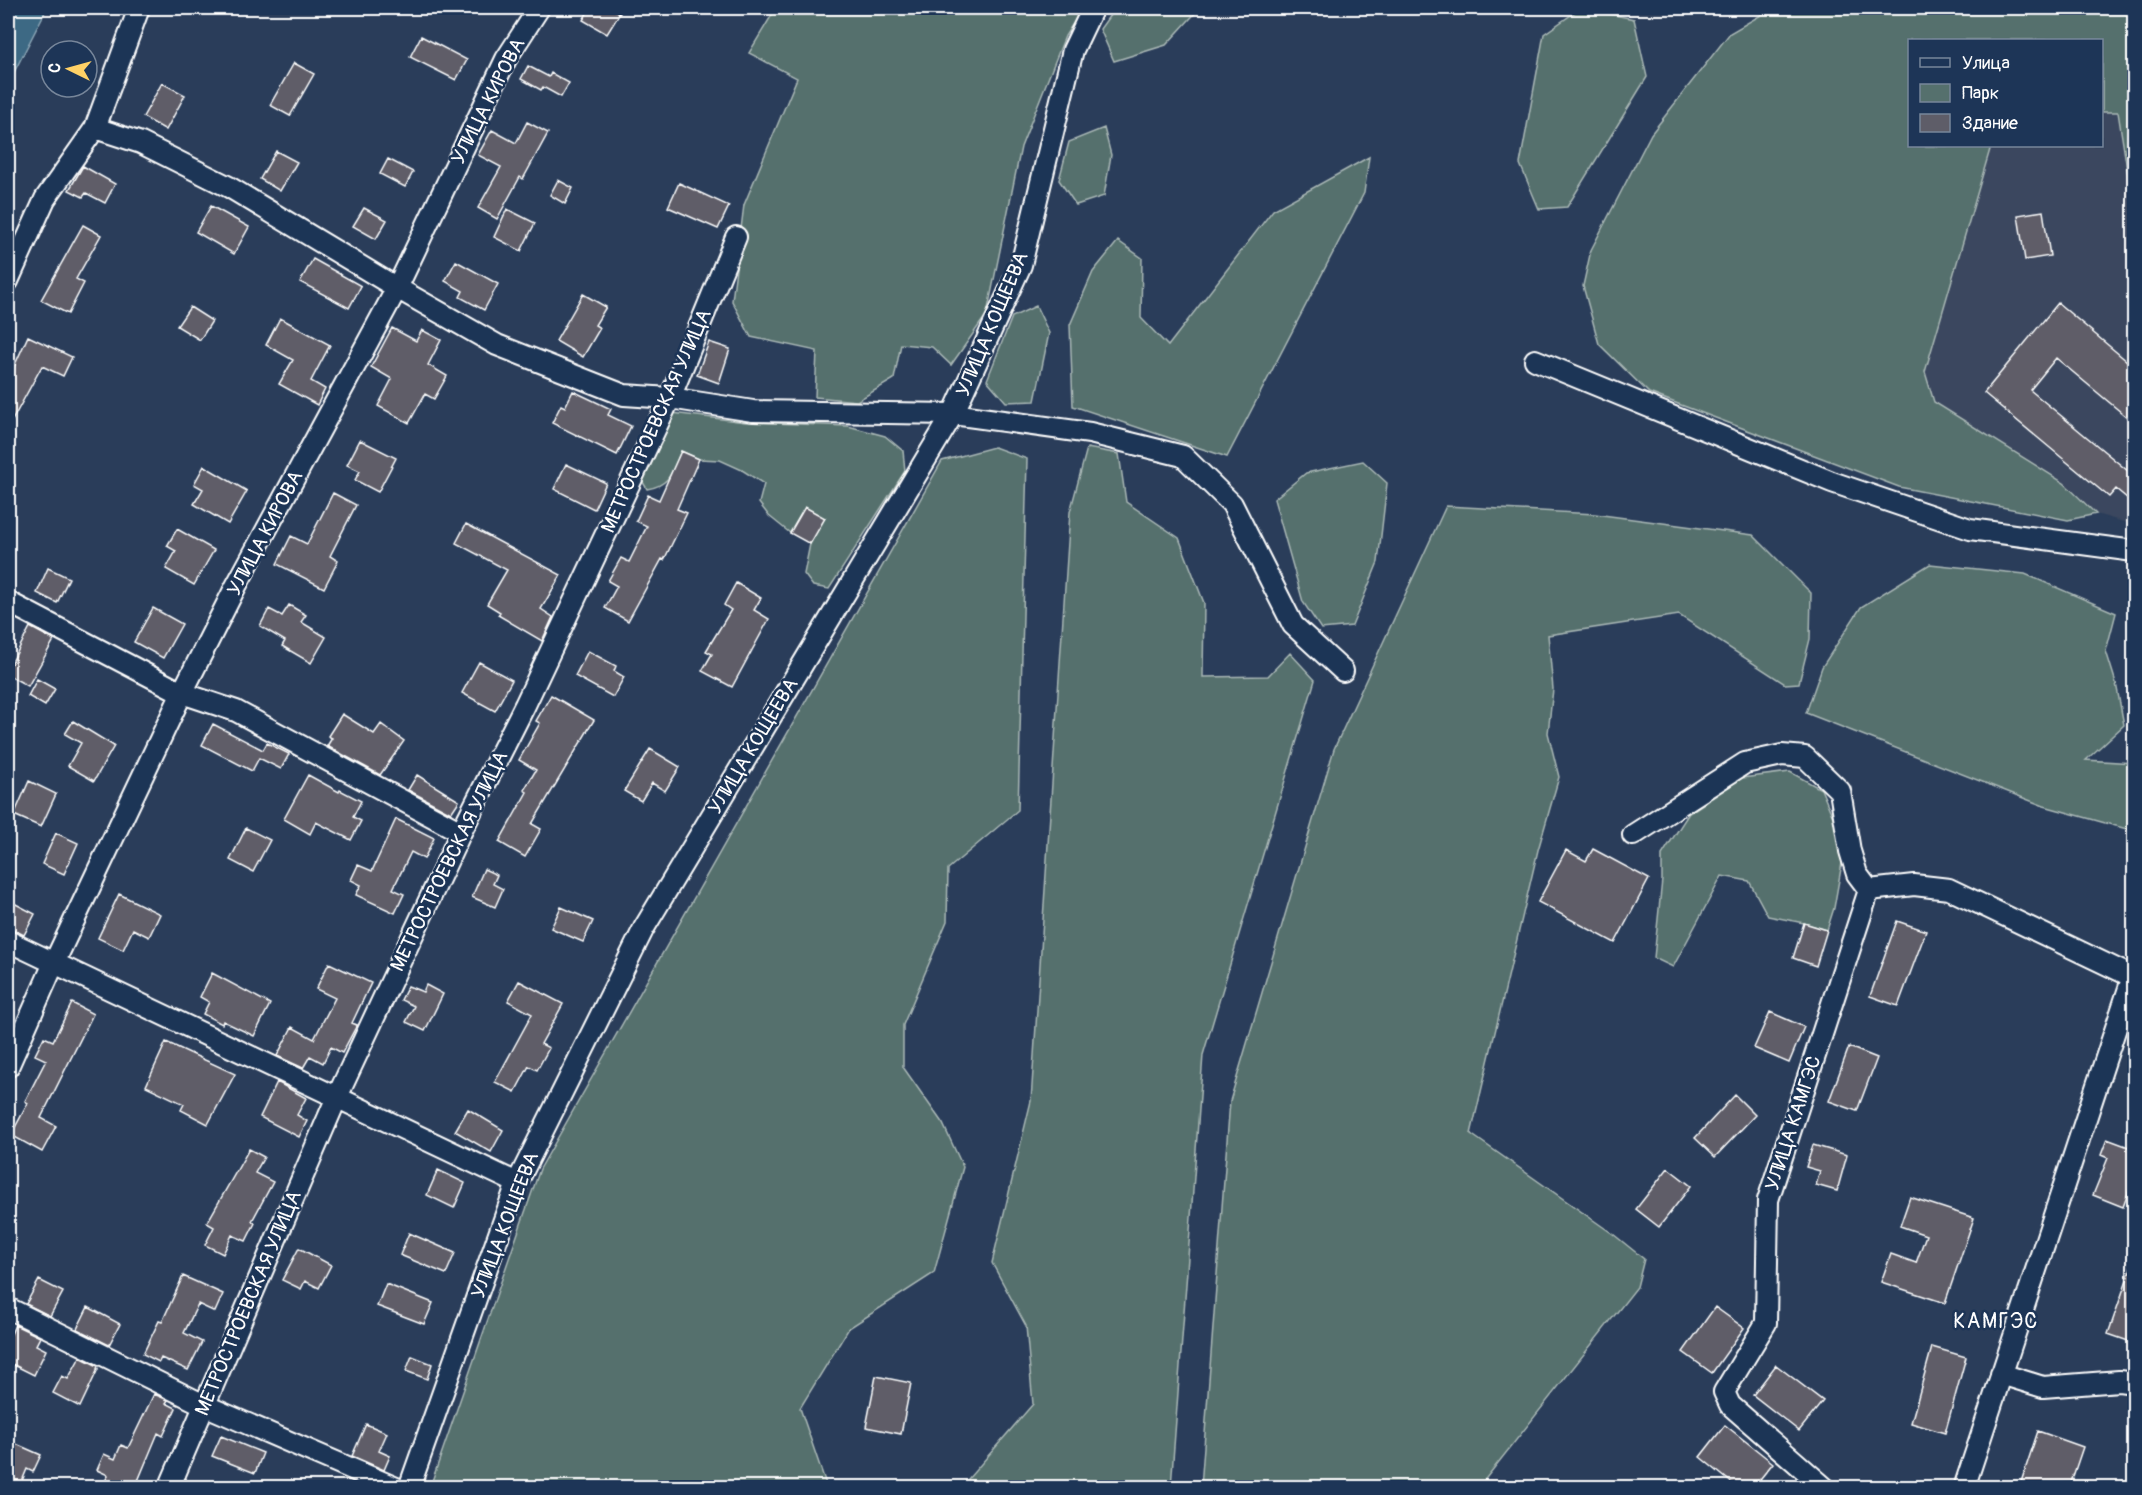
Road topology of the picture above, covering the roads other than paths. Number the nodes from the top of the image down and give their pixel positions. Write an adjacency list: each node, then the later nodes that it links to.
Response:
1 (139, 8): 4 (street)
2 (539, 8): 7 (street, УЛИЦА КИРОВА)
3 (1093, 8): 10 (street, УЛИЦА КОЩЕЕВА)
4 (95, 128): 6 (street); 7 (street)
5 (736, 237): 9 (street, МЕТРОСТРОЕВСКАЯ УЛИЦА)
6 (8, 281)
7 (397, 288): 9 (street); 14 (street, УЛИЦА КИРОВА)
8 (1534, 360): 11 (street)
9 (670, 398): 10 (street); 15 (street, МЕТРОСТРОЕВСКАЯ УЛИЦА)
10 (952, 414): 13 (street); 23 (street, УЛИЦА КОЩЕЕВА)
11 (2134, 551)
12 (8, 602): 14 (street)
13 (1343, 671)
14 (182, 693): 15 (street); 19 (street, УЛИЦА КИРОВА)
15 (461, 832): 22 (street, МЕТРОСТРОЕВСКАЯ УЛИЦА)
16 (1634, 835): 17 (street)
17 (1869, 890): 20 (street); 31 (street, УЛИЦА КАМГЭС)
18 (8, 941): 19 (street)
19 (54, 963): 21 (street, УЛИЦА КИРОВА); 22 (street)
20 (2134, 975): 25 (street)
21 (8, 1067)
22 (337, 1097): 23 (street); 27 (street, МЕТРОСТРОЕВСКАЯ УЛИЦА)
23 (517, 1183): 30 (street, УЛИЦА КОЩЕЕВА)
24 (8, 1308): 27 (street)
25 (2001, 1374): 26 (street); 32 (street)
26 (2134, 1383)
27 (204, 1405): 28 (street, МЕТРОСТРОЕВСКАЯ УЛИЦА); 29 (street)
28 (169, 1488)
29 (396, 1488)
30 (409, 1488)
31 (1825, 1488)
32 (1964, 1488)

